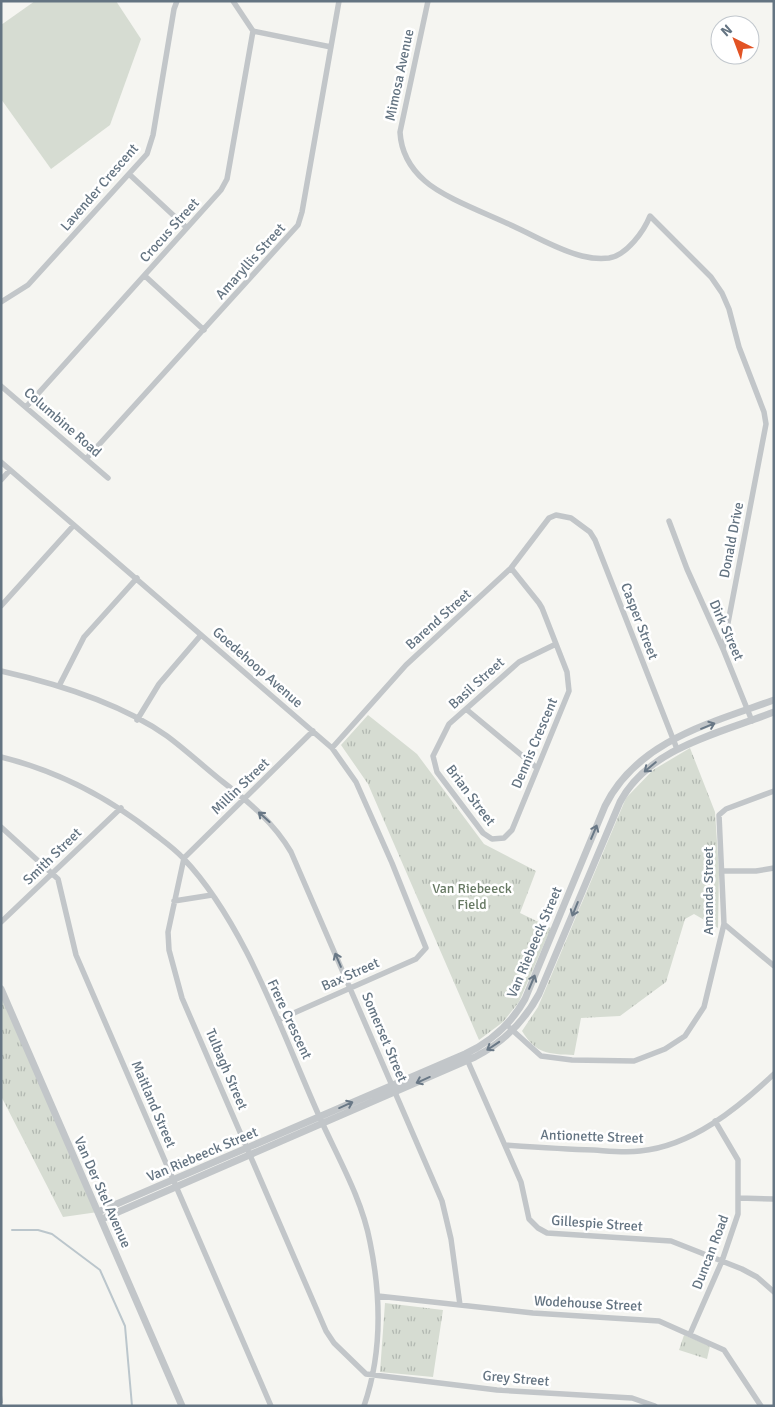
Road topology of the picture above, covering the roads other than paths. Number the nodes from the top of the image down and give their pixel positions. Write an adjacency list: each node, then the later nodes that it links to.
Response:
1 (177, 1): 7 (street, Lavender Crescent)
2 (233, 1): 5 (street)
3 (339, 1): 6 (street, Amaryllis Street)
4 (428, 1): 14 (street, Mimosa Avenue)
5 (253, 32): 6 (street); 8 (street, Crocus Street)
6 (331, 47): 11 (street, Amaryllis Street)
7 (129, 174): 8 (street); 10 (street, Lavender Crescent)
8 (187, 228): 9 (street, Crocus Street)
9 (145, 276): 11 (street); 13 (street, Crocus Street)
10 (1, 302)
11 (204, 330): 15 (street, Amaryllis Street)
12 (1, 386): 13 (street, Columbine Road)
13 (26, 407): 15 (street, Columbine Road)
14 (763, 435): 28 (street, Donald Drive)
15 (86, 459): 18 (street, Columbine Road)
16 (1, 462): 17 (street, Goedehoop Avenue)
17 (10, 470): 19 (street); 22 (street, Goedehoop Avenue)
18 (108, 478)
19 (1, 480)
20 (563, 515): 23 (street, Barend Street); 38 (street, Casper Street)
21 (670, 520): 28 (street, Dirk Street)
22 (74, 525): 24 (street, Goedehoop Avenue); 25 (street)
23 (511, 568): 27 (street, Dennis Crescent); 39 (street, Barend Street)
24 (137, 578): 26 (street, Goedehoop Avenue); 30 (street)
25 (1, 606)
26 (201, 635): 35 (street); 37 (street, Goedehoop Avenue)
27 (556, 644): 32 (street, Basil Street); 43 (street, Dennis Crescent)
28 (723, 649): 33 (street, Dirk Street)
29 (1, 671): 30 (street, Somerset Street)
30 (59, 686): 35 (street, Somerset Street)
31 (774, 700): 33 (street, Van Riebeeck Street)
32 (466, 709): 42 (street, Basil Street); 43 (street)
33 (747, 710): 36 (street, Dirk Street); 38 (street, Van Riebeeck Street, one-way to 33)
34 (774, 712): 36 (street, Van Riebeeck Street)
35 (138, 720): 45 (street, Somerset Street)
36 (752, 721): 40 (street, Van Riebeeck Street)
37 (313, 731): 39 (street, Goedehoop Avenue); 45 (street, Millin Street)
38 (672, 740): 40 (street, Casper Street); 62 (street, Van Riebeeck Street, one-way to 38)
39 (332, 748): 57 (street, Goedehoop Avenue)
40 (676, 750): 63 (street, Van Riebeeck Street, one-way to 63)
41 (1, 757): 46 (street, Frere Crescent)
42 (433, 760): 48 (street, Brian Street)
43 (537, 768): 48 (street, Dennis Crescent)
44 (774, 791): 51 (street, Amanda Street)
45 (244, 799): 49 (street, Millin Street); 59 (street, Somerset Street, one-way to 45)
46 (121, 808): 49 (street, Frere Crescent); 52 (street, Smith Street)
47 (1, 827): 52 (street, Maitland Street)
48 (495, 840)
49 (184, 858): 53 (street, Frere Crescent); 54 (street, Tulbagh Street)
50 (774, 868): 51 (street)
51 (723, 871): 56 (street, Amanda Street)
52 (53, 872): 55 (street, Smith Street); 72 (street, Maitland Street)
53 (212, 895): 54 (street); 61 (street, Frere Crescent)
54 (174, 901): 71 (street, Tulbagh Street)
55 (1, 922)
56 (724, 924): 58 (street); 63 (street, Amanda Street)
57 (426, 946): 59 (street, Bax Street)
58 (774, 966)
59 (350, 987): 61 (street, Bax Street); 66 (street, Somerset Street)
60 (1, 989): 76 (street, Van Der Stel Avenue)
61 (278, 1020): 68 (street, Frere Crescent)
62 (506, 1025): 63 (street, Amanda Street); 64 (street, Van Riebeeck Street)
63 (513, 1031): 64 (street, Van Riebeeck Street, one-way to 64)
64 (466, 1057): 66 (street, Van Riebeeck Street); 67 (street, Van Riebeeck Street, one-way to 67); 70 (street, Gillespie Street)
65 (773, 1076): 69 (street, Antionette Street)
66 (393, 1085): 67 (street, Somerset Street); 68 (street, Van Riebeeck Street, one-way to 66)
67 (396, 1092): 68 (street, Van Riebeeck Street); 81 (street, Somerset Street)
68 (321, 1120): 71 (street, Van Riebeeck Street); 80 (street, Frere Crescent)
69 (716, 1121): 70 (street, Antionette Street); 74 (street, Duncan Road)
70 (506, 1145): 78 (street, Gillespie Street)
71 (249, 1152): 72 (street, Van Riebeeck Street); 83 (street, Tulbagh Street)
72 (175, 1183): 73 (street, Van Riebeeck Street); 85 (street, Maitland Street)
73 (142, 1197): 76 (street, Van Riebeeck Street); 77 (street, Van Riebeeck Street)
74 (739, 1198): 75 (street); 78 (street, Duncan Road)
75 (774, 1199)
76 (98, 1212): 77 (street, Van Der Stel Avenue)
77 (102, 1220): 84 (street, Van Der Stel Avenue)
78 (722, 1261): 79 (street, Gillespie Street); 82 (street, Duncan Road)
79 (774, 1292)
80 (378, 1296): 81 (street, Wodehouse Street); 83 (street, Frere Crescent)
81 (460, 1305): 82 (street, Wodehouse Street)
82 (690, 1334): 88 (street, Wodehouse Street)
83 (374, 1376): 86 (street, Frere Crescent); 87 (street, Grey Street)
84 (182, 1406)
85 (271, 1406)
86 (364, 1406)
87 (655, 1406)
88 (761, 1406)

